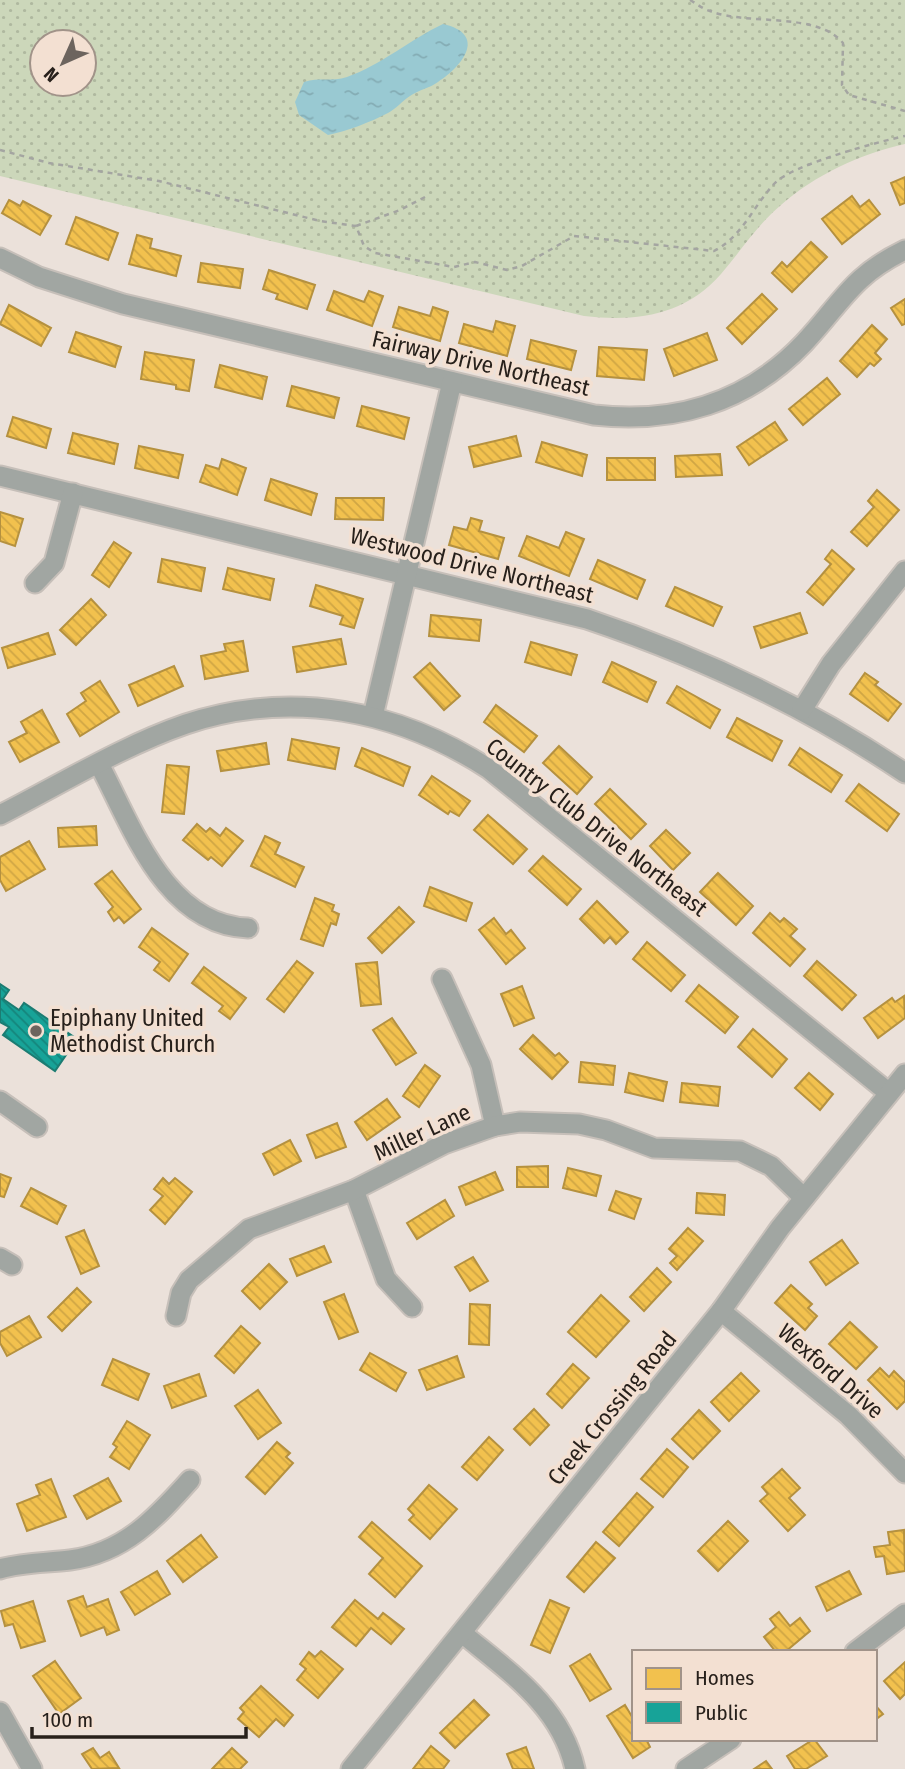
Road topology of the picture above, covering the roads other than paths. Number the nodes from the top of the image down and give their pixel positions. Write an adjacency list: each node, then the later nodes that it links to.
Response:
1 (905, 250): 3 (street, Fairway Drive Northeast)
2 (0, 258): 3 (street, Fairway Drive Northeast)
3 (452, 382): 7 (street)
4 (0, 475): 5 (street, Westwood Drive Northeast)
5 (74, 493): 7 (street, Westwood Drive Northeast); 8 (street)
6 (905, 571): 9 (street)
7 (406, 572): 9 (street, Westwood Drive Northeast); 10 (street)
8 (35, 583)
9 (802, 710): 12 (street, Westwood Drive Northeast)
10 (373, 716): 11 (street, Country Club Drive Northeast); 17 (street, Country Club Drive Northeast)
11 (99, 764): 13 (street, Country Club Drive Northeast); 14 (street)
12 (905, 773)
13 (0, 815)
14 (248, 928)
15 (442, 979): 19 (street)
16 (905, 1074): 17 (street, Creek Crossing Road)
17 (889, 1093): 22 (street, Creek Crossing Road)
18 (0, 1101): 20 (street)
19 (495, 1126): 21 (street, Miller Lane); 22 (street, Miller Lane)
20 (37, 1127)
21 (354, 1190): 23 (street); 25 (street, Miller Lane)
22 (804, 1198): 24 (street, Creek Crossing Road)
23 (412, 1307)
24 (721, 1311): 26 (street, Wexford Drive); 30 (street, Creek Crossing Road)
25 (176, 1316)
26 (905, 1473)
27 (190, 1480): 28 (street)
28 (0, 1569)
29 (905, 1614): 31 (street)
30 (462, 1633): 35 (street, Creek Crossing Road); 36 (street)
31 (858, 1650)
32 (0, 1712): 34 (street)
33 (729, 1741): 37 (street)
34 (32, 1769)
35 (352, 1769)
36 (575, 1769)
37 (685, 1769)

